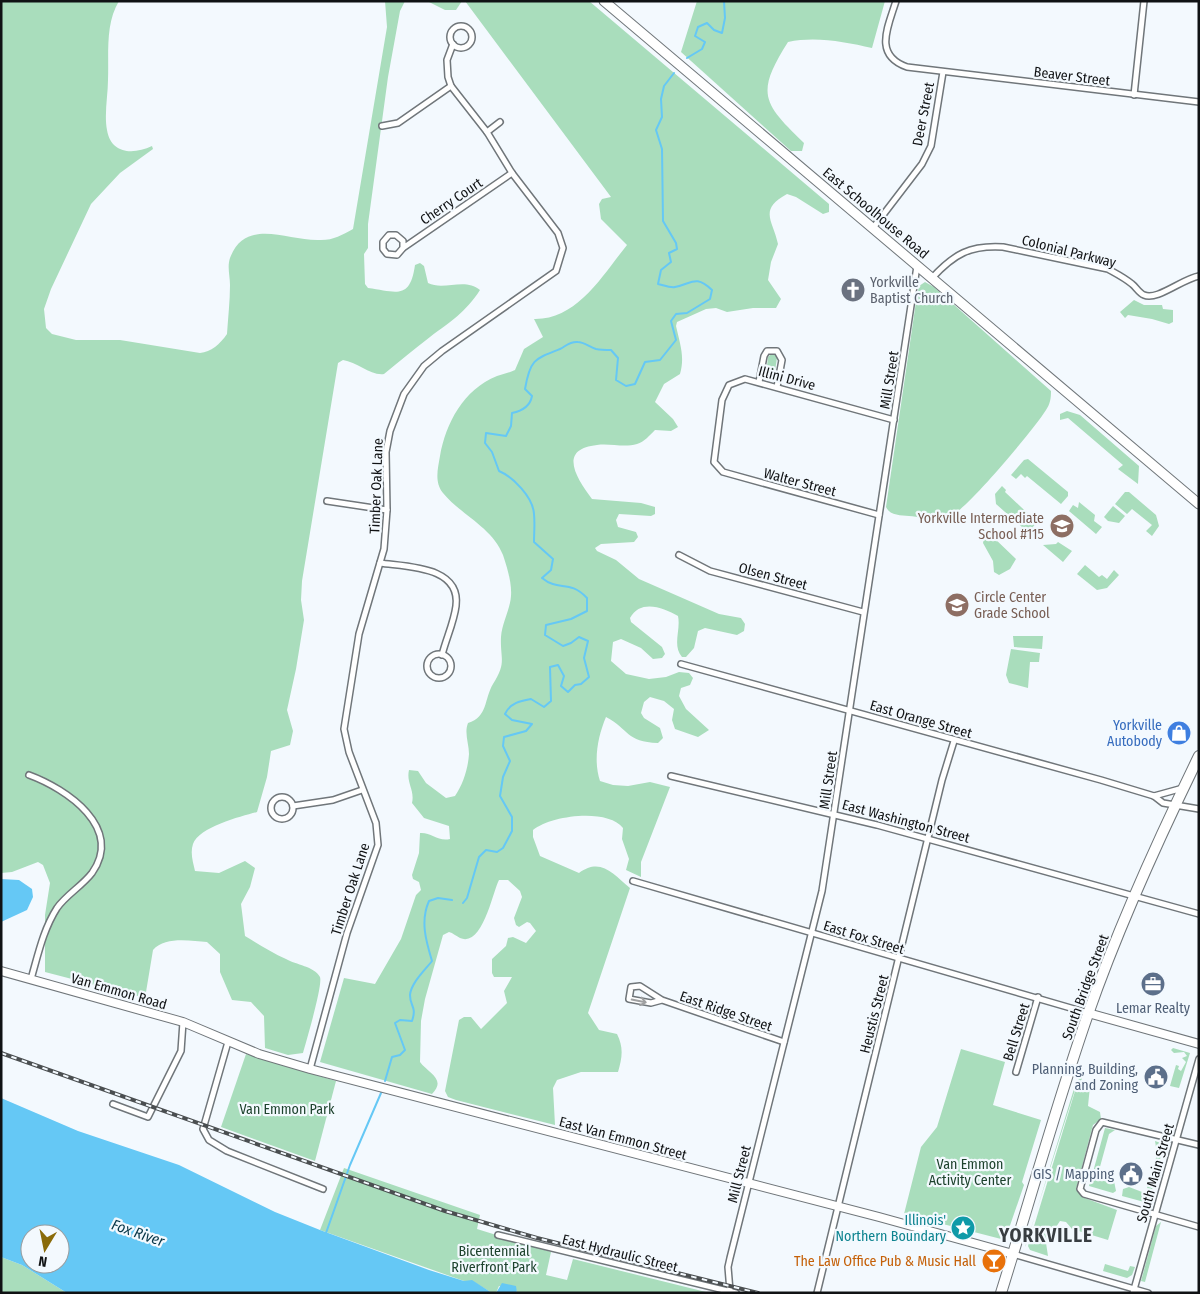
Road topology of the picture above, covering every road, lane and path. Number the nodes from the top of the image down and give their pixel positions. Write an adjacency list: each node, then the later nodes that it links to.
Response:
1 (896, 1): 5 (street, Deer Street)
2 (1144, 1): 7 (street)
3 (609, 3): 13 (main road, East Schoolhouse Road)
4 (453, 44): 4 (street); 6 (street)
5 (943, 72): 7 (street, Beaver Street); 13 (street, Deer Street)
6 (451, 86): 10 (street); 11 (street, Timber Oak Lane)
7 (1134, 95): 8 (street, Beaver Street)
8 (1199, 102)
9 (500, 122): 11 (street)
10 (382, 126)
11 (487, 132): 12 (street, Timber Oak Lane)
12 (512, 173): 14 (street, Cherry Court); 24 (street, Timber Oak Lane)
13 (873, 228): 15 (main road, East Schoolhouse Road)
14 (403, 248): 14 (street, Cherry Court)
15 (917, 265): 17 (main road, East Schoolhouse Road); 20 (street, Mill Street)
16 (1199, 276): 17 (street, Colonial Parkway)
17 (932, 278): 23 (main road, East Schoolhouse Road)
18 (759, 382): 19 (street, Illini Drive); 19 (street); 21 (street, Illini Drive)
19 (777, 387): 20 (street, Illini Drive)
20 (894, 420): 25 (street, Mill Street)
21 (718, 468): 25 (street, Walter Street)
22 (327, 501): 24 (street)
23 (1199, 504)
24 (387, 510): 27 (street, Timber Oak Lane)
25 (879, 514): 28 (street, Mill Street)
26 (679, 555): 28 (street, Olsen Street)
27 (380, 563): 29 (street); 37 (street, Timber Oak Lane)
28 (863, 612): 31 (street, Mill Street)
29 (442, 655): 29 (street)
30 (681, 664): 31 (street, East Orange Street)
31 (849, 710): 32 (street, East Orange Street); 42 (street, Mill Street)
32 (954, 741): 38 (street, East Orange Street); 43 (street, Heustis Street)
33 (1199, 756): 36 (highway, South Bridge Street)
34 (29, 775): 50 (street)
35 (671, 776): 42 (street, East Washington Street)
36 (1183, 788): 38 (street); 39 (highway, South Bridge Street)
37 (362, 790): 40 (street); 59 (street, Timber Oak Lane)
38 (1154, 796): 39 (street, East Orange Street)
39 (1176, 804): 41 (street, East Orange Street); 45 (highway, South Bridge Street)
40 (293, 806): 40 (street)
41 (1199, 809)
42 (835, 814): 43 (street, East Washington Street); 47 (street, Mill Street)
43 (929, 839): 45 (street, East Washington Street); 48 (street, Heustis Street)
44 (634, 881): 47 (street, East Fox Street)
45 (1134, 896): 46 (street, East Washington Street); 53 (highway, South Bridge Street)
46 (1199, 914)
47 (812, 933): 48 (street, East Fox Street); 56 (street, Mill Street)
48 (899, 960): 51 (street, East Fox Street); 66 (street, Heustis Street)
49 (1, 970): 50 (street, Van Emmon Road)
50 (31, 979): 54 (street, Van Emmon Road)
51 (1038, 997): 53 (street, East Fox Street); 60 (street, Bell Street)
52 (662, 1000): 52 (street, East Ridge Street, one-way to 52); 56 (street, East Ridge Street)
53 (1088, 1013): 57 (street); 70 (highway, South Bridge Street)
54 (183, 1022): 55 (street, Van Emmon Road); 61 (street)
55 (228, 1042): 59 (street, East Van Emmon Street); 65 (street)
56 (784, 1042): 64 (street, Mill Street)
57 (1199, 1044)
58 (1199, 1059): 62 (street, South Main Street)
59 (310, 1069): 64 (street, East Van Emmon Street)
60 (1016, 1072)
61 (113, 1104)
62 (1176, 1139): 63 (street); 67 (street, South Main Street); 67 (street)
63 (1199, 1145)
64 (748, 1183): 66 (street, East Van Emmon Street); 72 (street, Mill Street)
65 (323, 1189)
66 (838, 1207): 70 (street, East Van Emmon Street); 73 (street, Heustis Street)
67 (1154, 1214): 68 (street); 71 (street, South Main Street)
68 (1199, 1227)
69 (498, 1235): 72 (street, East Hydraulic Street)
70 (1013, 1254): 71 (street); 74 (highway, South Bridge Street)
71 (1134, 1290): 75 (street)
72 (733, 1292)
73 (817, 1293)
74 (1001, 1293)
75 (1148, 1293)

